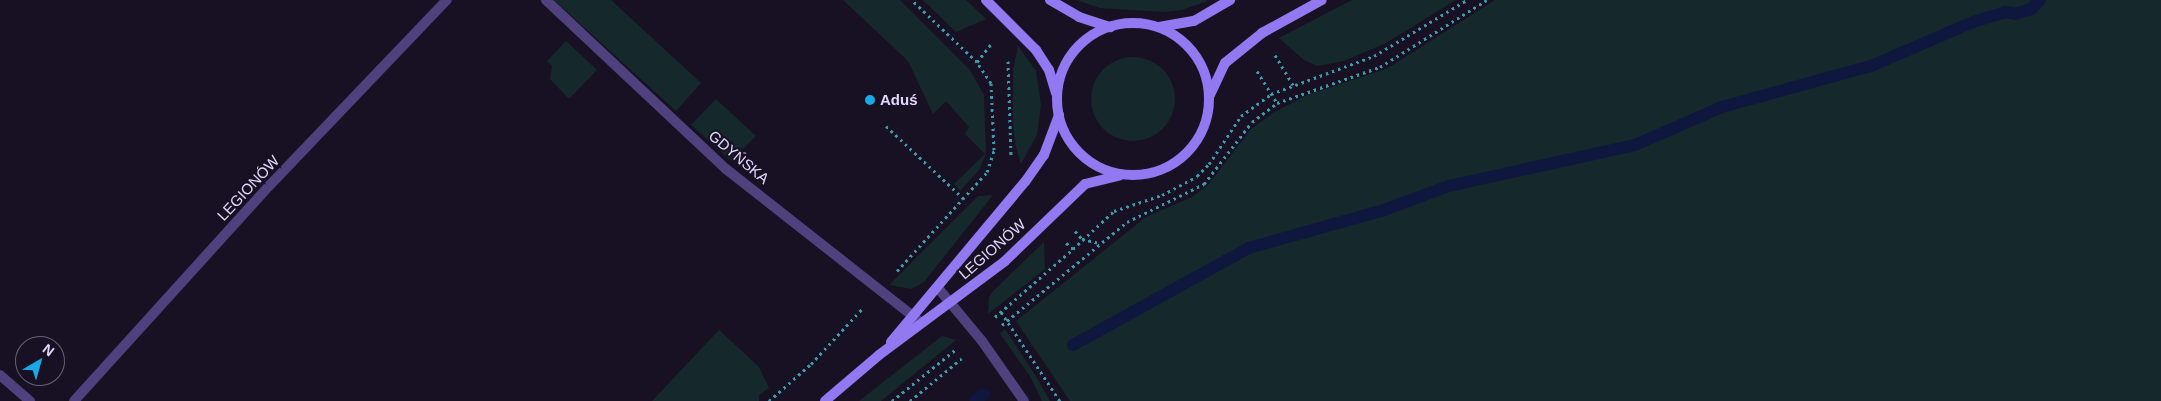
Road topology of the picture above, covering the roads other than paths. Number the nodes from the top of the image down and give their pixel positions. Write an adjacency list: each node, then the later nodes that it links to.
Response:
1 (447, 0): 20 (lane, LEGIONÓW)
2 (546, 0): 15 (lane, GDYŃSKA)
3 (986, 0): 9 (street)
4 (1050, 0): 7 (street)
5 (1230, 0): 8 (street)
6 (1322, 0): 10 (street)
7 (1110, 27): 8 (street); 9 (street)
8 (1159, 28): 10 (street)
9 (1058, 97): 11 (street)
10 (1209, 98): 12 (street)
11 (1059, 115): 12 (street); 13 (street, LEGIONÓW)
12 (1126, 174): 14 (street, LEGIONÓW)
13 (938, 288): 14 (lane); 15 (street, LEGIONÓW)
14 (951, 302): 16 (street, LEGIONÓW); 22 (lane)
15 (914, 316): 16 (lane, GDYŃSKA); 17 (street, LEGIONÓW)
16 (924, 324): 17 (street, LEGIONÓW)
17 (879, 355): 21 (street, LEGIONÓW)
18 (0, 375): 19 (lane)
19 (30, 401)
20 (74, 401)
21 (824, 401)
22 (1024, 401)

